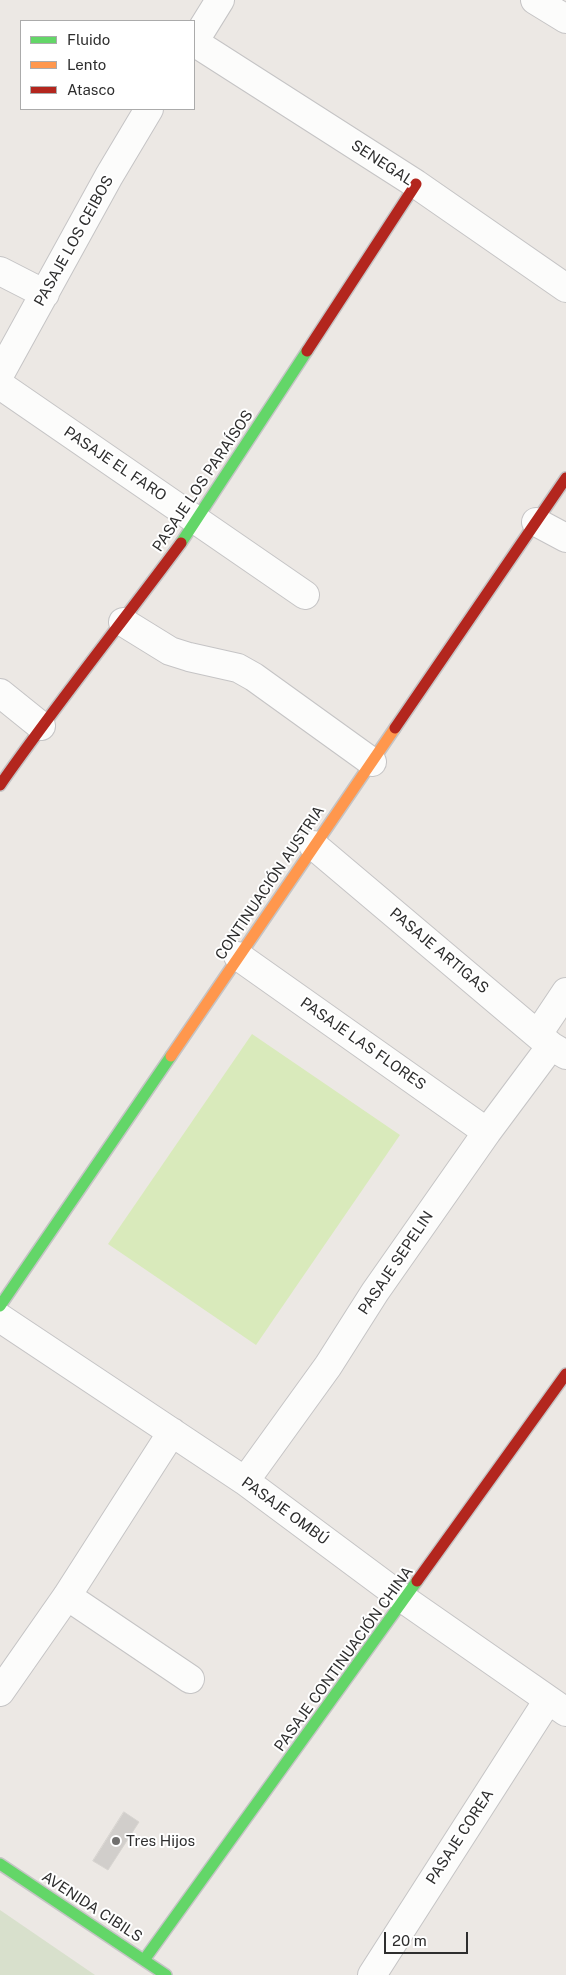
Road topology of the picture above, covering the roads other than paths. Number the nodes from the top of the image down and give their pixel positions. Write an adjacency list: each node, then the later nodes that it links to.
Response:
1 (220, 0): 4 (street)
2 (535, 0): 3 (street)
3 (566, 19)
4 (195, 40)
5 (195, 43): 7 (street, SENEGAL)
6 (148, 110): 10 (street, PASAJE LOS CEIBOS)
7 (416, 184): 9 (street, SENEGAL); 14 (street, PASAJE LOS PARAÍSOS)
8 (0, 271): 10 (street)
9 (566, 288)
10 (45, 294): 11 (street, PASAJE LOS CEIBOS)
11 (0, 374)
12 (0, 385): 14 (street, PASAJE EL FARO)
13 (566, 478): 15 (street, CONTINUACIÓN AUSTRIA)
14 (197, 520): 17 (street, PASAJE EL FARO); 18 (street, PASAJE LOS PARAÍSOS)
15 (536, 522): 16 (street); 21 (street, CONTINUACIÓN AUSTRIA)
16 (566, 538)
17 (305, 595)
18 (123, 622): 20 (street, PASAJE LOS PARAÍSOS); 21 (street)
19 (0, 693): 20 (street)
20 (41, 726): 22 (street, PASAJE LOS PARAÍSOS)
21 (372, 762): 23 (street, CONTINUACIÓN AUSTRIA)
22 (0, 785)
23 (314, 845): 24 (street, CONTINUACIÓN AUSTRIA); 26 (street, PASAJE ARTIGAS)
24 (238, 956): 27 (street, PASAJE LAS FLORES); 28 (street, CONTINUACIÓN AUSTRIA)
25 (566, 992): 26 (street, PASAJE SEPELIN)
26 (551, 1045): 27 (street, PASAJE SEPELIN)
27 (487, 1132): 32 (street, PASAJE SEPELIN)
28 (0, 1306)
29 (0, 1318): 31 (street, PASAJE OMBÚ)
30 (566, 1374): 34 (street, PASAJE CONTINUACIÓN CHINA)
31 (172, 1432): 32 (street, PASAJE OMBÚ); 33 (street)
32 (245, 1482): 34 (street, PASAJE OMBÚ)
33 (67, 1596): 35 (street); 36 (street)
34 (405, 1600): 37 (street, PASAJE OMBÚ); 39 (street, PASAJE CONTINUACIÓN CHINA)
35 (190, 1679)
36 (0, 1692)
37 (557, 1706): 41 (street, PASAJE COREA)
38 (0, 1864): 39 (street, AVENIDA CIBILS)
39 (144, 1960): 40 (street, AVENIDA CIBILS)
40 (166, 1975)
41 (372, 1975)

